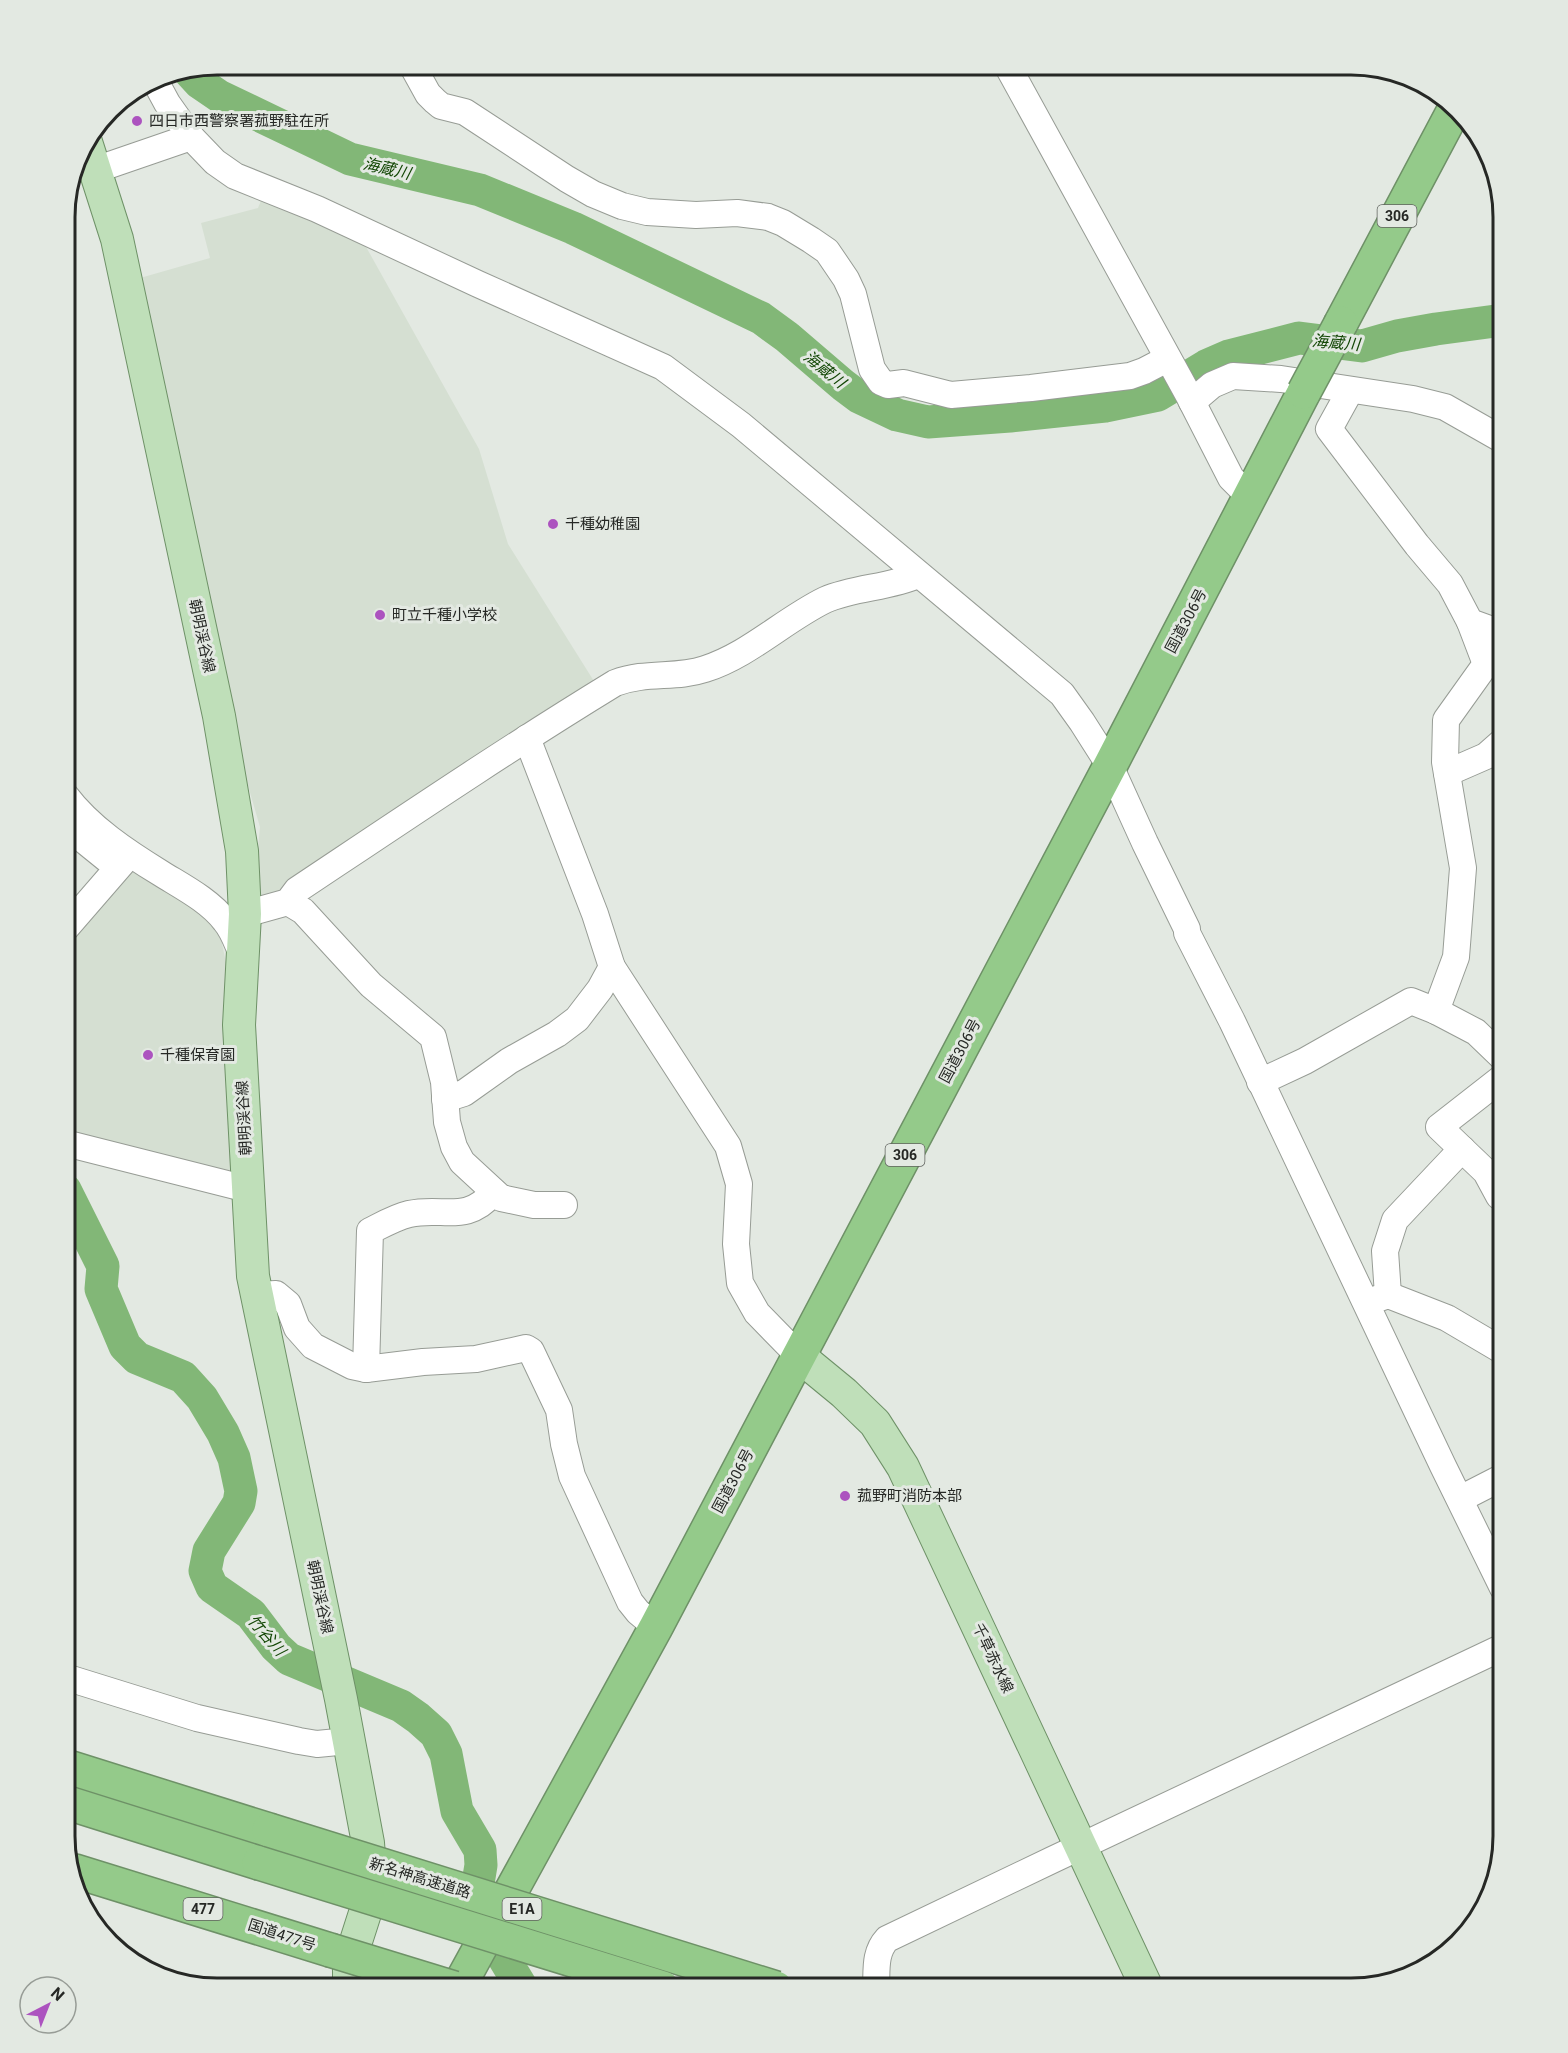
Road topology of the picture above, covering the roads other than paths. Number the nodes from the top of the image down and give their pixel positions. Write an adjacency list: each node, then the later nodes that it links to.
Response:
1 (419, 75): 8 (street)
2 (1012, 75): 8 (street)
3 (159, 88): 5 (street)
4 (1451, 116): 12 (highway, 国道306号 / 306, bridge)
5 (191, 137): 6 (street); 13 (street)
6 (89, 157)
7 (88, 159): 24 (main road, 朝明渓谷線)
8 (1169, 362): 10 (street)
9 (1350, 391): 10 (street); 11 (street); 14 (street)
10 (1190, 399): 12 (street)
11 (1493, 434)
12 (1250, 497): 18 (highway, 国道306号 / 306)
13 (918, 575): 16 (street); 18 (street)
14 (1470, 622): 15 (street); 19 (street)
15 (1493, 630)
16 (527, 738): 23 (street); 27 (street)
17 (1493, 750): 19 (street)
18 (1110, 766): 31 (street); 42 (highway, 国道306号 / 306)
19 (1447, 773): 28 (street)
20 (75, 808): 22 (street)
21 (75, 831): 22 (street)
22 (124, 861): 25 (street); 26 (street)
23 (288, 902): 24 (street); 32 (street)
24 (245, 914): 26 (main road, 朝明渓谷線)
25 (75, 917)
26 (242, 954): 36 (main road, 朝明渓谷線)
27 (612, 967): 32 (street); 42 (street)
28 (1436, 1011): 29 (street); 31 (street)
29 (1493, 1051)
30 (1493, 1072): 34 (street)
31 (1260, 1082): 40 (street)
32 (445, 1099): 37 (street)
33 (75, 1146): 36 (street)
34 (1462, 1149): 35 (street); 40 (street)
35 (1493, 1185)
36 (247, 1189): 39 (main road, 朝明渓谷線)
37 (494, 1192): 38 (street); 43 (street)
38 (564, 1205)
39 (257, 1295): 43 (street); 50 (main road, 朝明渓谷線)
40 (1377, 1299): 41 (street); 45 (street)
41 (1493, 1345)
42 (799, 1356): 47 (highway, 国道306号 / 306); 53 (main road, 千草赤水線)
43 (366, 1369): 47 (street)
44 (1493, 1482): 45 (street)
45 (1460, 1500): 46 (street)
46 (1493, 1568)
47 (656, 1627): 57 (highway, 国道306号 / 306)
48 (1493, 1652): 53 (street)
49 (75, 1680): 50 (street)
50 (348, 1741): 55 (main road, 朝明渓谷線)
51 (75, 1769): 59 (highway, 新名神高速道路 / E1A, bridge)
52 (75, 1805): 58 (highway, E1A, bridge)
53 (1082, 1847): 60 (street); 61 (main road, 千草赤水線)
54 (80, 1873): 56 (highway, 国道477号 / 477, bridge)
55 (349, 1978)
56 (420, 1978)
57 (462, 1978)
58 (628, 1978)
59 (741, 1978)
60 (876, 1978)
61 (1142, 1978)

